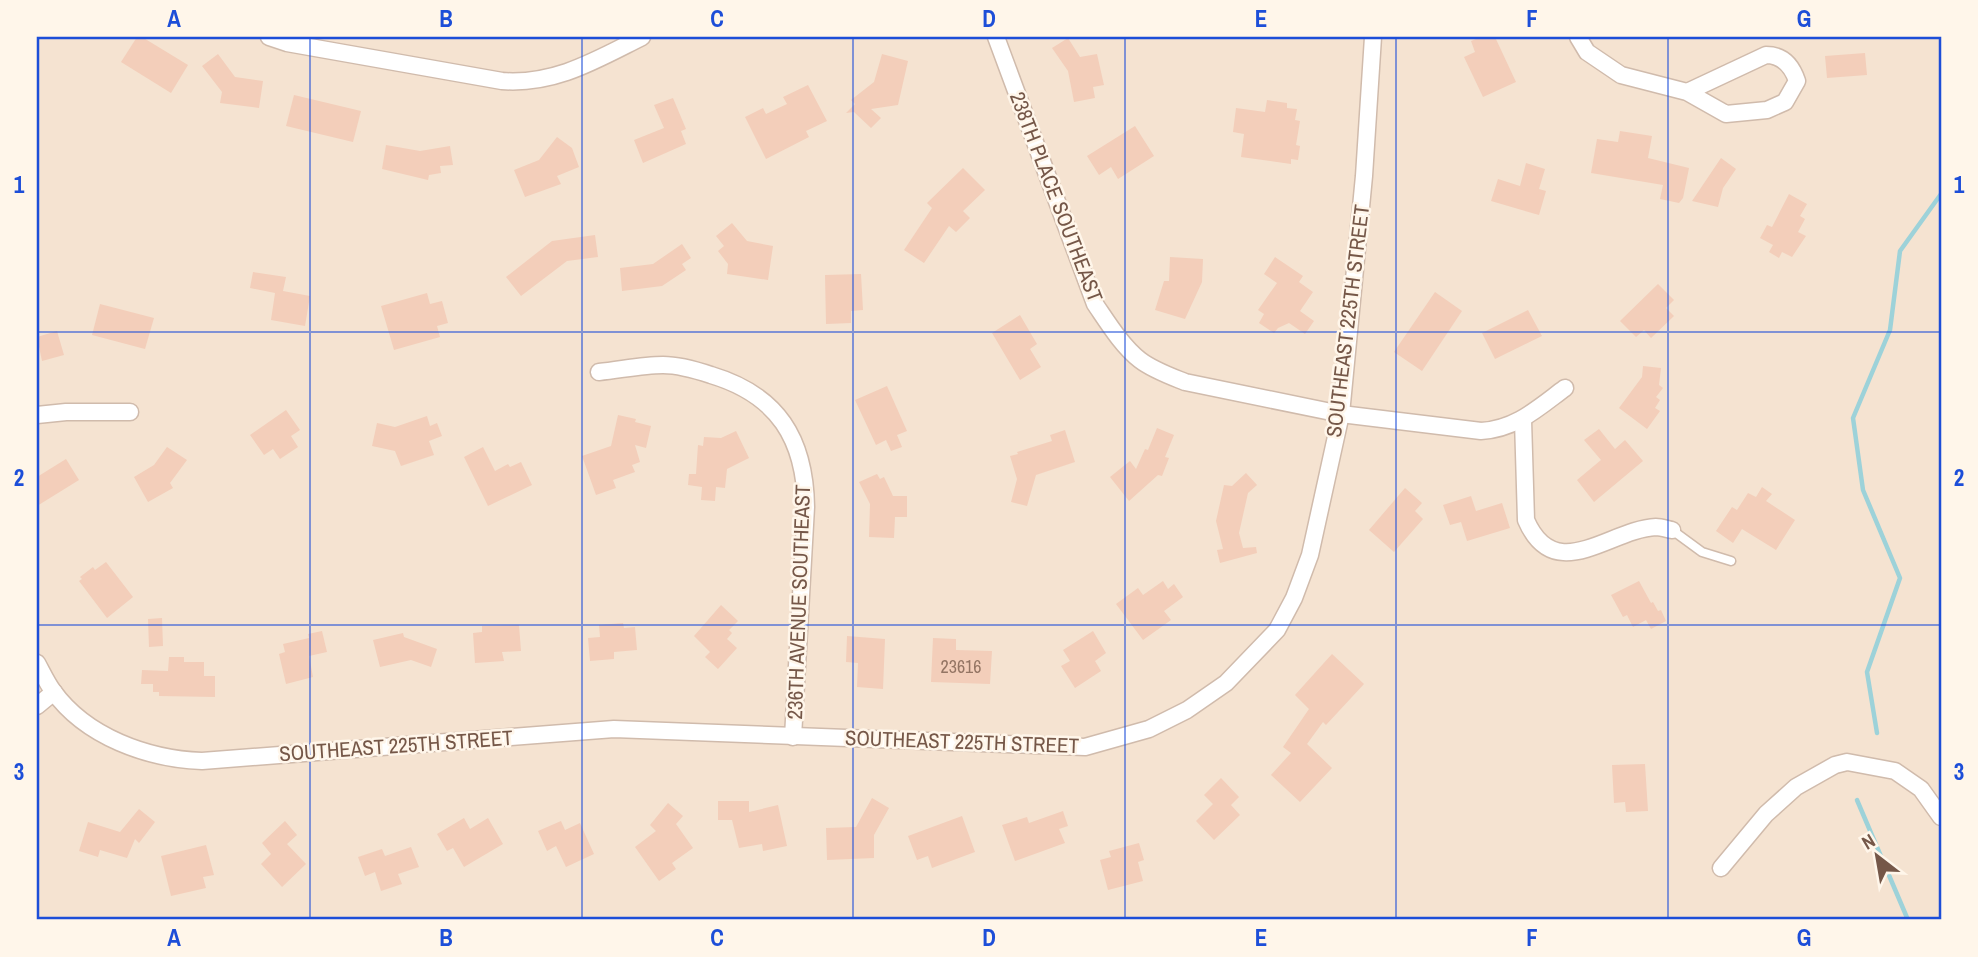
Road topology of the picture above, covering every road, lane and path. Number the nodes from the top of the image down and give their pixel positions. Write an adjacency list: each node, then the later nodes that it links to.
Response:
1 (269, 37): 2 (street)
2 (642, 37)
3 (1373, 37): 10 (street, SOUTHEAST 225TH STREET)
4 (1578, 37): 6 (street)
5 (1001, 38): 10 (street, 238TH PLACE SOUTHEAST)
6 (1687, 92): 6 (street)
7 (599, 372): 18 (street, 236TH AVENUE SOUTHEAST)
8 (1566, 387): 12 (street, 238TH PLACE SOUTHEAST)
9 (130, 412): 11 (street)
10 (1341, 414): 12 (street, 238TH PLACE SOUTHEAST); 18 (street, SOUTHEAST 225TH STREET)
11 (37, 415)
12 (1523, 420): 13 (street)
13 (1672, 530): 14 (lane)
14 (1731, 561)
15 (37, 663): 16 (street, SOUTHEAST 225TH STREET)
16 (54, 692): 17 (street); 18 (street, SOUTHEAST 225TH STREET)
17 (37, 706)
18 (793, 737)
19 (1941, 817): 20 (street)
20 (1721, 868)

